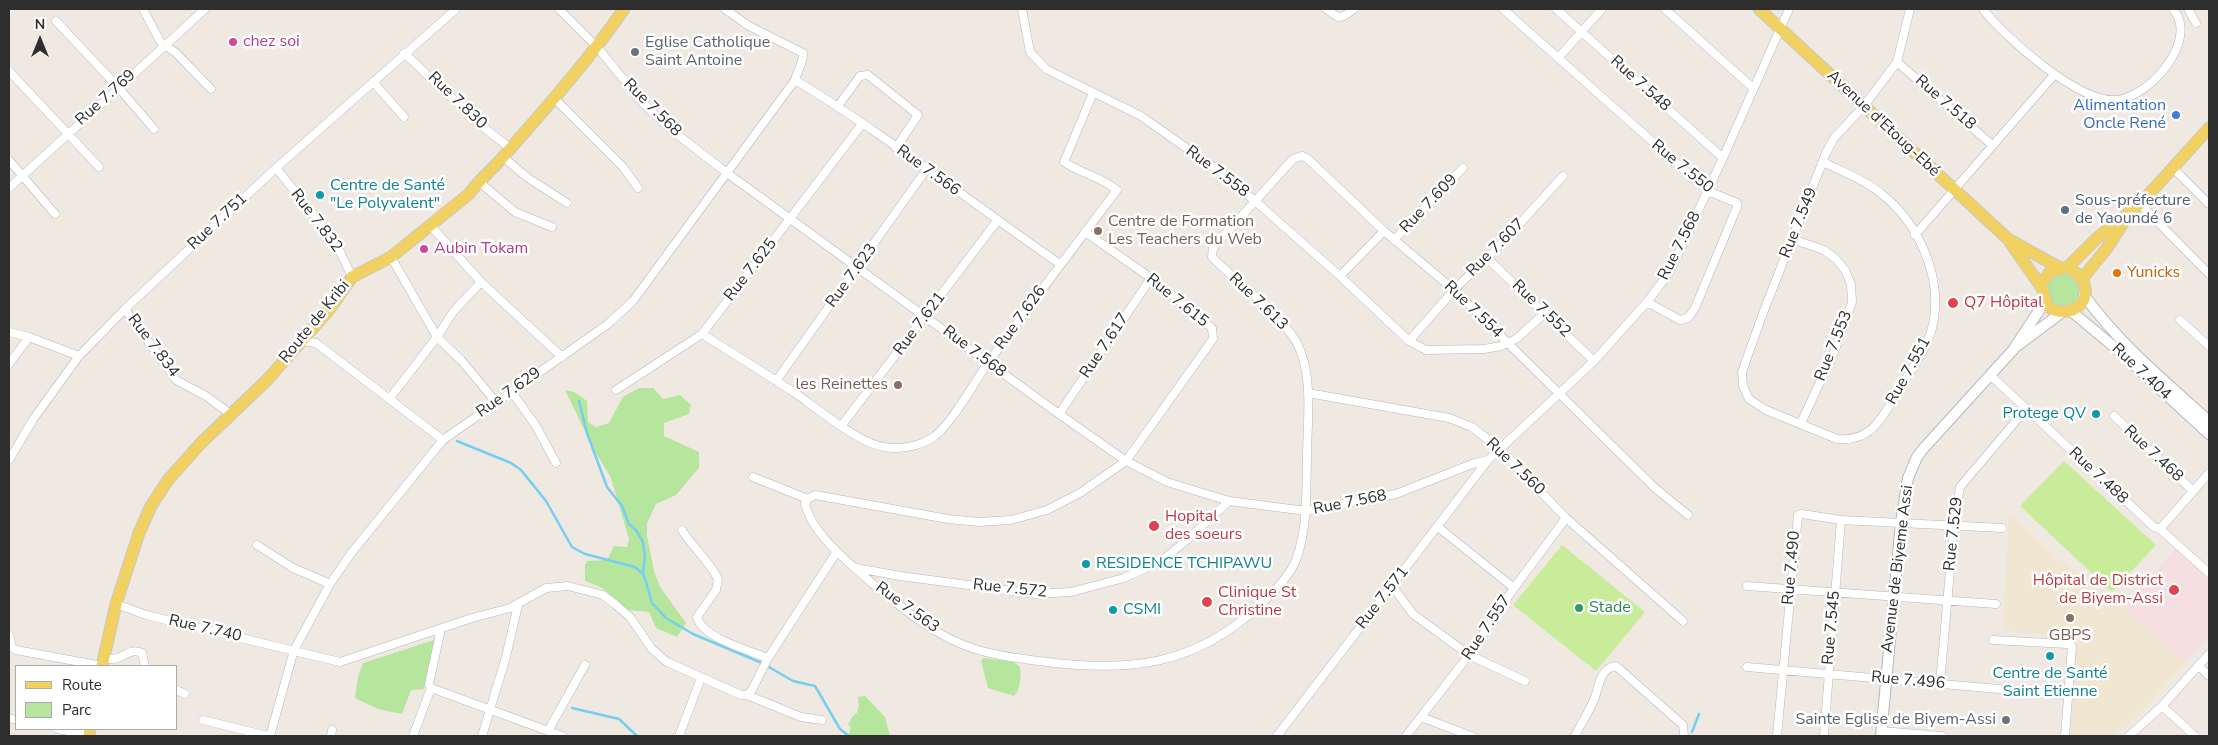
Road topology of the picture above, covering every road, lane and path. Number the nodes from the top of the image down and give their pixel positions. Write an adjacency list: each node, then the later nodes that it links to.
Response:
1 (143, 9): 24 (street)
2 (205, 9): 24 (street, Rue 7.769)
3 (456, 9): 26 (street, Rue 7.751)
4 (559, 9): 25 (street)
5 (624, 9): 25 (main road, Route de Kribi)
6 (725, 9): 31 (street, Rue 7.629)
7 (1022, 9): 36 (street, Rue 7.558)
8 (1326, 9): 9 (street)
9 (1354, 9)
10 (1503, 9): 27 (street, Rue 7.550)
11 (1556, 9): 23 (street, Rue 7.548)
12 (1602, 9): 23 (street)
13 (1665, 9): 34 (street)
14 (1759, 9): 22 (main road, Avenue d'Etoug-Ebé)
15 (1789, 9): 22 (street, Rue 7.568)
16 (1910, 9): 28 (street, Rue 7.549)
17 (1984, 9): 30 (street)
18 (2173, 9): 30 (street)
19 (2188, 9): 21 (street)
20 (56, 21): 33 (street)
21 (2196, 23)
22 (1781, 29): 34 (street, Rue 7.568); 39 (main road, Avenue d'Etoug-Ebé)
23 (1582, 32): 27 (street); 48 (street, Rue 7.548)
24 (166, 45): 33 (street, Rue 7.769); 35 (street)
25 (598, 48): 37 (main road, Route de Kribi); 56 (street, Rue 7.568)
26 (404, 53): 32 (street, Rue 7.751); 47 (street, Rue 7.830)
27 (1558, 58): 62 (street, Rue 7.550)
28 (1897, 62): 39 (street, Rue 7.549); 45 (street, Rue 7.518)
29 (9, 71): 44 (street)
30 (2054, 75): 45 (street)
31 (795, 80): 38 (street, Rue 7.566); 56 (street, Rue 7.629)
32 (373, 82): 40 (street); 52 (street, Rue 7.751)
33 (118, 87): 43 (street); 44 (street, Rue 7.769)
34 (1753, 88): 48 (street, Rue 7.568)
35 (211, 89)
36 (1093, 93): 64 (street, Rue 7.558); 75 (street, Rue 7.626)
37 (553, 97): 47 (main road, Route de Kribi); 61 (street)
38 (838, 106): 41 (street, Rue 7.566); 46 (street)
39 (1864, 106): 50 (street, Rue 7.549); 63 (main road, Avenue d'Etoug-Ebé)
40 (404, 117)
41 (862, 124): 46 (street, Rue 7.566); 70 (street, Rue 7.625)
42 (2209, 128): 54 (main road)
43 (154, 129)
44 (67, 133): 51 (street); 57 (street, Rue 7.769)
45 (1992, 145): 63 (street)
46 (896, 148): 55 (street, Rue 7.566)
47 (506, 153): 59 (main road, Route de Kribi); 65 (street, Rue 7.830)
48 (1723, 158): 62 (street, Rue 7.568)
49 (9, 160): 57 (street)
50 (1823, 162): 76 (street, Rue 7.551); 77 (street, Rue 7.549)
51 (99, 167)
52 (276, 168): 87 (street, Rue 7.832); 96 (street, Rue 7.751)
53 (1463, 168): 79 (street, Rue 7.609)
54 (2173, 168): 66 (main road); 67 (street)
55 (926, 170): 71 (street, Rue 7.566); 83 (street, Rue 7.623)
56 (727, 173): 70 (street, Rue 7.568); 111 (street, Rue 7.629)
57 (23, 176): 60 (street, Rue 7.769); 69 (street)
58 (1563, 176): 81 (street, Rue 7.607)
59 (478, 181): 72 (main road, Route de Kribi); 73 (street)
60 (9, 188)
61 (638, 188)
62 (1708, 191): 94 (street, Rue 7.568); 94 (street, Rue 7.550)
63 (1955, 191): 76 (street); 78 (main road, Avenue d'Etoug-Ebé)
64 (1255, 201): 74 (street, Rue 7.554); 86 (street, Rue 7.558); 119 (street, Rue 7.613)
65 (567, 203)
66 (2140, 204): 68 (main road); 85 (street)
67 (2209, 204)
68 (2129, 213): 84 (main road); 89 (main road)
69 (55, 214)
70 (791, 219): 83 (street, Rue 7.568); 102 (street, Rue 7.625)
71 (997, 221): 82 (street, Rue 7.566); 99 (street, Rue 7.621)
72 (430, 225): 80 (main road, Route de Kribi); 90 (street)
73 (552, 227)
74 (1384, 231): 79 (street, Rue 7.554); 86 (street, Rue 7.609)
75 (1085, 232): 82 (street, Rue 7.626); 88 (street, Rue 7.615)
76 (1915, 234): 128 (street, Rue 7.551)
77 (1792, 238): 128 (street, Rue 7.553); 128 (street, Rue 7.549)
78 (2008, 238): 84 (main road); 91 (main road)
79 (1394, 240): 92 (street, Rue 7.554)
80 (391, 257): 87 (main road, Route de Kribi); 104 (street)
81 (1487, 258): 92 (street, Rue 7.607); 98 (street, Rue 7.552)
82 (1060, 264): 113 (street, Rue 7.626)
83 (858, 267): 99 (street, Rue 7.568); 116 (street, Rue 7.623)
84 (2064, 268): 89 (main road); 91 (main road)
85 (2209, 274)
86 (1340, 276): 106 (street, Rue 7.558)
87 (352, 277): 105 (main road, Route de Kribi)
88 (1151, 278): 124 (street, Rue 7.617); 135 (street, Rue 7.615)
89 (2082, 279): 93 (main road)
90 (481, 282): 104 (street); 111 (street)
91 (2042, 288): 95 (main road)
92 (1454, 290): 106 (street, Rue 7.607); 107 (street, Rue 7.554)
93 (2084, 295): 97 (main road); 127 (main road, Rue 7.404)
94 (1647, 302): 112 (street, Rue 7.568)
95 (2044, 303): 97 (main road); 109 (main road, Avenue de Biyeme Assi)
96 (125, 309): 110 (street, Rue 7.751); 125 (street, Rue 7.834)
97 (2066, 312): 109 (main road, Avenue de Biyeme Assi); 130 (main road, Rue 7.404)
98 (1544, 313): 107 (street); 112 (street, Rue 7.552)
99 (926, 316): 113 (street, Rue 7.568); 129 (street, Rue 7.621)
100 (2180, 320): 108 (street)
101 (9, 332): 103 (street)
102 (702, 334): 116 (street, Rue 7.626); 117 (street, Rue 7.625)
103 (28, 337): 110 (street); 114 (street)
104 (437, 337): 121 (street); 122 (street)
105 (302, 341): 121 (street); 125 (main road, Route de Kribi)
106 (1409, 341): 107 (street, Rue 7.558)
107 (1508, 344): 120 (street, Rue 7.554)
108 (2209, 346)
109 (2012, 350): 115 (main road, Avenue de Biyeme Assi)
110 (79, 356): 133 (street, Rue 7.751)
111 (562, 357): 118 (street, Rue 7.629)
112 (1594, 361): 120 (street, Rue 7.568)
113 (988, 363): 124 (street, Rue 7.568); 129 (street, Rue 7.626)
114 (9, 364)
115 (1990, 375): 123 (street, Rue 7.488); 146 (main road, Avenue de Biyeme Assi)
116 (776, 381): 129 (street, Rue 7.626)
117 (616, 390)
118 (511, 391): 122 (street, Rue 7.629); 136 (street)
119 (1308, 393): 132 (street, Rue 7.560); 142 (street, Rue 7.613)
120 (1561, 394): 132 (street, Rue 7.568); 143 (street, Rue 7.554)
121 (390, 398): 131 (street)
122 (496, 402): 131 (street, Rue 7.629)
123 (2026, 409): 147 (street, Rue 7.529); 150 (street, Rue 7.488)
124 (1059, 414): 135 (street, Rue 7.568)
125 (232, 415): 164 (main road, Route de Kribi)
126 (2114, 416): 139 (street, Rue 7.468)
127 (2209, 421)
128 (1801, 423)
129 (842, 425)
130 (2209, 434)
131 (443, 440): 156 (street, Rue 7.629)
132 (1500, 449): 134 (street, Rue 7.568); 144 (street, Rue 7.560)
133 (9, 460)
134 (1488, 460): 142 (street, Rue 7.568); 148 (street, Rue 7.571)
135 (1126, 461): 140 (street); 141 (street, Rue 7.568)
136 (556, 463)
137 (2209, 473): 139 (street)
138 (754, 477): 140 (street)
139 (2193, 491): 150 (street)
140 (808, 499): 153 (street, Rue 7.563)
141 (1229, 502): 142 (street, Rue 7.568); 154 (street, Rue 7.572)
142 (1306, 511): 154 (street, Rue 7.563)
143 (1688, 515)
144 (1566, 518): 159 (street, Rue 7.557); 167 (street, Rue 7.560)
145 (1842, 520): 146 (street, Rue 7.490); 160 (street, Rue 7.490); 161 (street, Rue 7.545)
146 (1901, 522): 147 (street, Rue 7.490); 162 (main road, Avenue de Biyeme Assi)
147 (1954, 525): 149 (street, Rue 7.490); 163 (street, Rue 7.529)
148 (1438, 527): 157 (street, Rue 7.571); 159 (street)
149 (2002, 528)
150 (2160, 529): 155 (street, Rue 7.488)
151 (682, 530): 174 (street)
152 (257, 545): 156 (street)
153 (836, 553): 154 (street, Rue 7.563); 174 (street)
154 (855, 568)
155 (2209, 573)
156 (330, 584): 171 (street, Rue 7.629)
157 (1392, 586): 173 (street); 206 (street, Rue 7.571)
158 (1747, 586): 160 (street)
159 (1514, 588): 173 (street, Rue 7.557)
160 (1790, 591): 161 (street); 180 (street, Rue 7.490)
161 (1835, 594): 162 (street); 181 (street, Rue 7.545)
162 (1893, 598): 163 (street); 184 (main road, Avenue de Biyeme Assi)
163 (1948, 601): 165 (street); 186 (street, Rue 7.529)
164 (116, 604): 171 (street, Rue 7.740); 175 (main road, Route de Kribi)
165 (1996, 604)
166 (518, 605): 168 (street, Rue 7.740); 183 (street, Rue 7.740); 193 (street)
167 (1683, 620)
168 (441, 630): 171 (street, Rue 7.740); 187 (street)
169 (9, 635): 175 (street)
170 (1993, 640): 191 (street)
171 (294, 650): 201 (street, Rue 7.629)
172 (2209, 654): 178 (street)
173 (1469, 655): 185 (street); 194 (street, Rue 7.557)
174 (765, 663): 190 (street)
175 (102, 664): 176 (street)
176 (145, 665)
177 (584, 665): 198 (street)
178 (2199, 666): 182 (street); 192 (street)
179 (1747, 667): 180 (street, Rue 7.496)
180 (1782, 671): 181 (street, Rue 7.496); 211 (street, Rue 7.490)
181 (1829, 675): 184 (street, Rue 7.496); 212 (street, Rue 7.545)
182 (2209, 676)
183 (701, 678): 190 (street, Rue 7.740); 205 (street)
184 (1886, 679): 186 (street, Rue 7.496); 200 (main road, Avenue de Biyeme Assi)
185 (1525, 681)
186 (1940, 684): 191 (street, Rue 7.496)
187 (432, 688): 193 (street); 202 (street)
188 (178, 691): 189 (street)
189 (185, 694)
190 (747, 695): 196 (street, Rue 7.740)
191 (2068, 695): 214 (street)
192 (2162, 706): 215 (street); 216 (street)
193 (490, 711): 198 (street); 203 (street)
194 (1421, 717): 207 (street, Rue 7.557); 208 (street)
195 (203, 720): 201 (street)
196 (822, 720)
197 (66, 730): 199 (street)
198 (548, 731): 204 (street)
199 (89, 733)
200 (1881, 734): 213 (street)
201 (269, 736)
202 (413, 736)
203 (482, 736)
204 (562, 736)
205 (679, 736)
206 (1277, 736)
207 (1406, 736)
208 (1471, 736)
209 (1575, 736): 210 (street)
210 (1684, 736)
211 (1777, 736)
212 (1824, 736)
213 (1942, 736)
214 (2065, 736)
215 (2129, 736)
216 (2194, 736)

